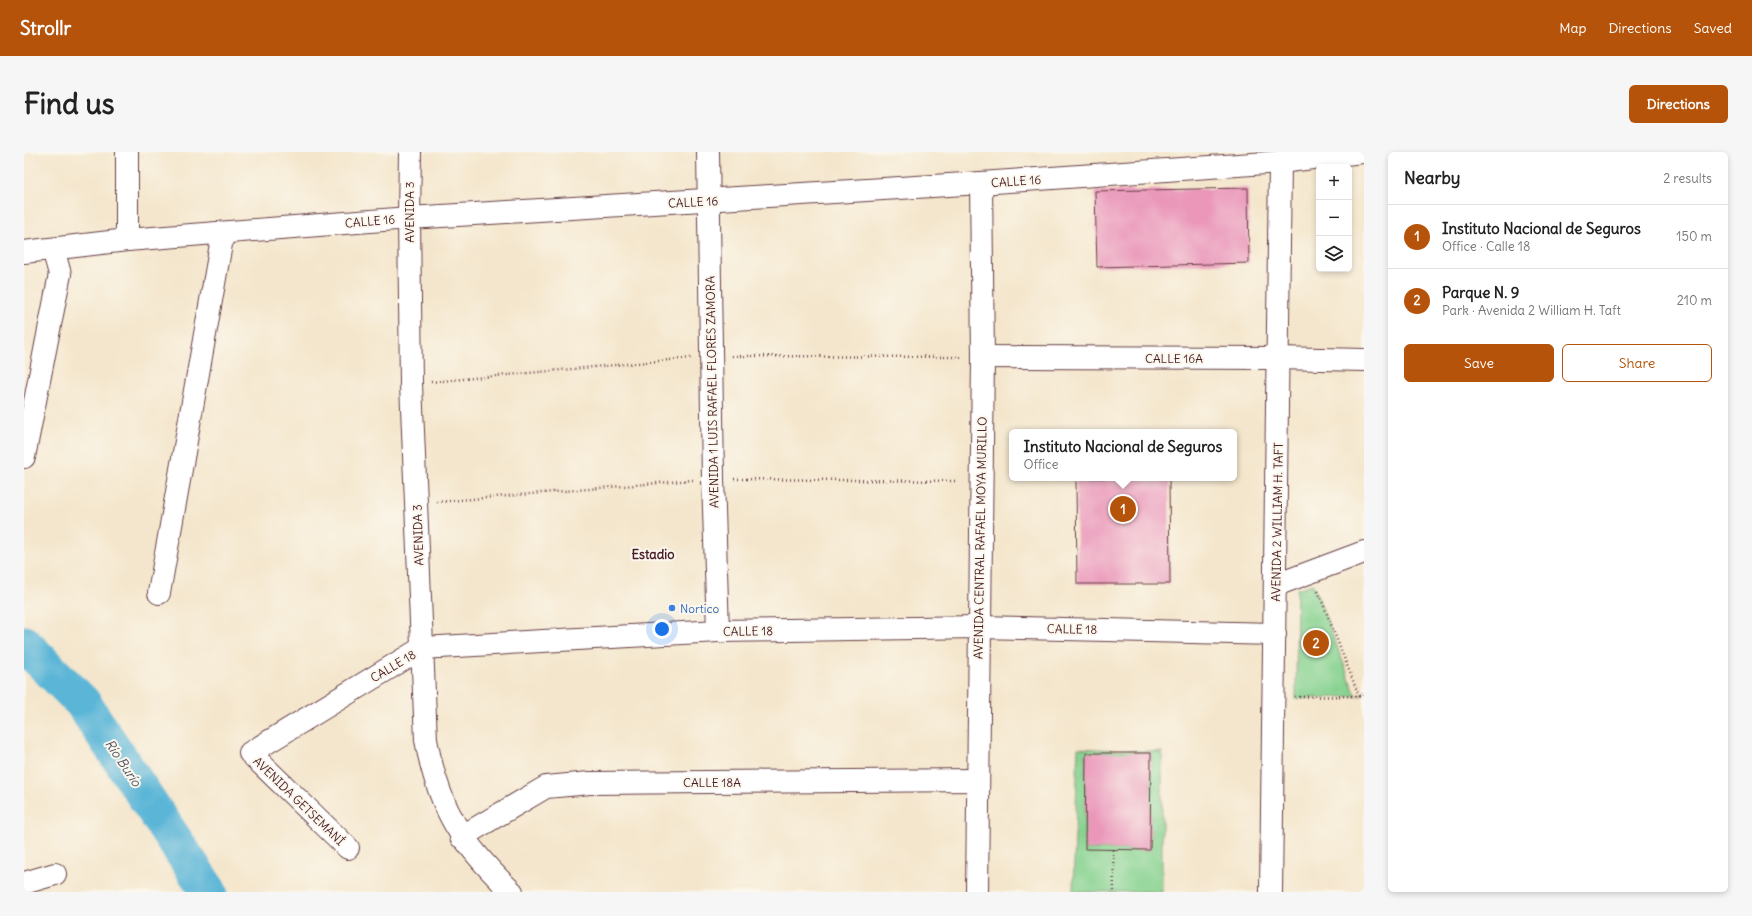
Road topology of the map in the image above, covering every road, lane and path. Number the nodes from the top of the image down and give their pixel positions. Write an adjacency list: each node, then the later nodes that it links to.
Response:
1 (127, 152): 10 (street)
2 (410, 152): 8 (street, AVENIDA 3)
3 (708, 152): 7 (street, AVENIDA 1 LUIS RAFAEL FLORES ZAMORA)
4 (1362, 152): 5 (street, CALLE 16)
5 (1280, 157): 6 (street, CALLE 16); 14 (street, AVENIDA 2 WILLIAM H. TAFT)
6 (981, 183): 7 (street, CALLE 16); 13 (street, AVENIDA CENTRAL RAFAEL MOYA MURILLO)
7 (708, 201): 8 (street, CALLE 16); 22 (street, AVENIDA 1 LUIS RAFAEL FLORES ZAMORA)
8 (409, 218): 9 (street, CALLE 16); 24 (street, AVENIDA 3)
9 (223, 233): 10 (street, CALLE 16); 20 (street)
10 (127, 240): 11 (street, CALLE 16)
11 (53, 249): 12 (street, CALLE 16); 16 (street)
12 (24, 252)
13 (983, 357): 14 (street, CALLE 16A); 21 (street, AVENIDA CENTRAL RAFAEL MOYA MURILLO)
14 (1278, 358): 15 (street, CALLE 16A); 19 (street, AVENIDA 2 WILLIAM H. TAFT)
15 (1364, 360)
16 (24, 457)
17 (1364, 552): 18 (street)
18 (1311, 572): 19 (street); 26 (path)
19 (1276, 585): 23 (street, AVENIDA 2 WILLIAM H. TAFT)
20 (160, 593)
21 (979, 626): 22 (street, CALLE 18); 23 (street, CALLE 18); 29 (street, AVENIDA CENTRAL RAFAEL MOYA MURILLO)
22 (718, 631): 24 (street, CALLE 18)
23 (1275, 634): 27 (street, AVENIDA 2 WILLIAM H. TAFT)
24 (422, 648): 28 (street, CALLE 18); 30 (street, AVENIDA 3)
25 (1364, 695): 26 (path)
26 (1359, 696): 27 (path)
27 (1274, 697): 38 (street, AVENIDA 2 WILLIAM H. TAFT)
28 (250, 753): 31 (street, AVENIDA GETSEMANÍ)
29 (977, 780): 30 (street, CALLE 18A); 36 (street, AVENIDA CENTRAL RAFAEL MOYA MURILLO)
30 (462, 837): 35 (street, AVENIDA 3)
31 (348, 848)
32 (1113, 850): 37 (path)
33 (55, 874): 34 (street)
34 (24, 883)
35 (512, 892)
36 (976, 892)
37 (1114, 892)
38 (1271, 892)

